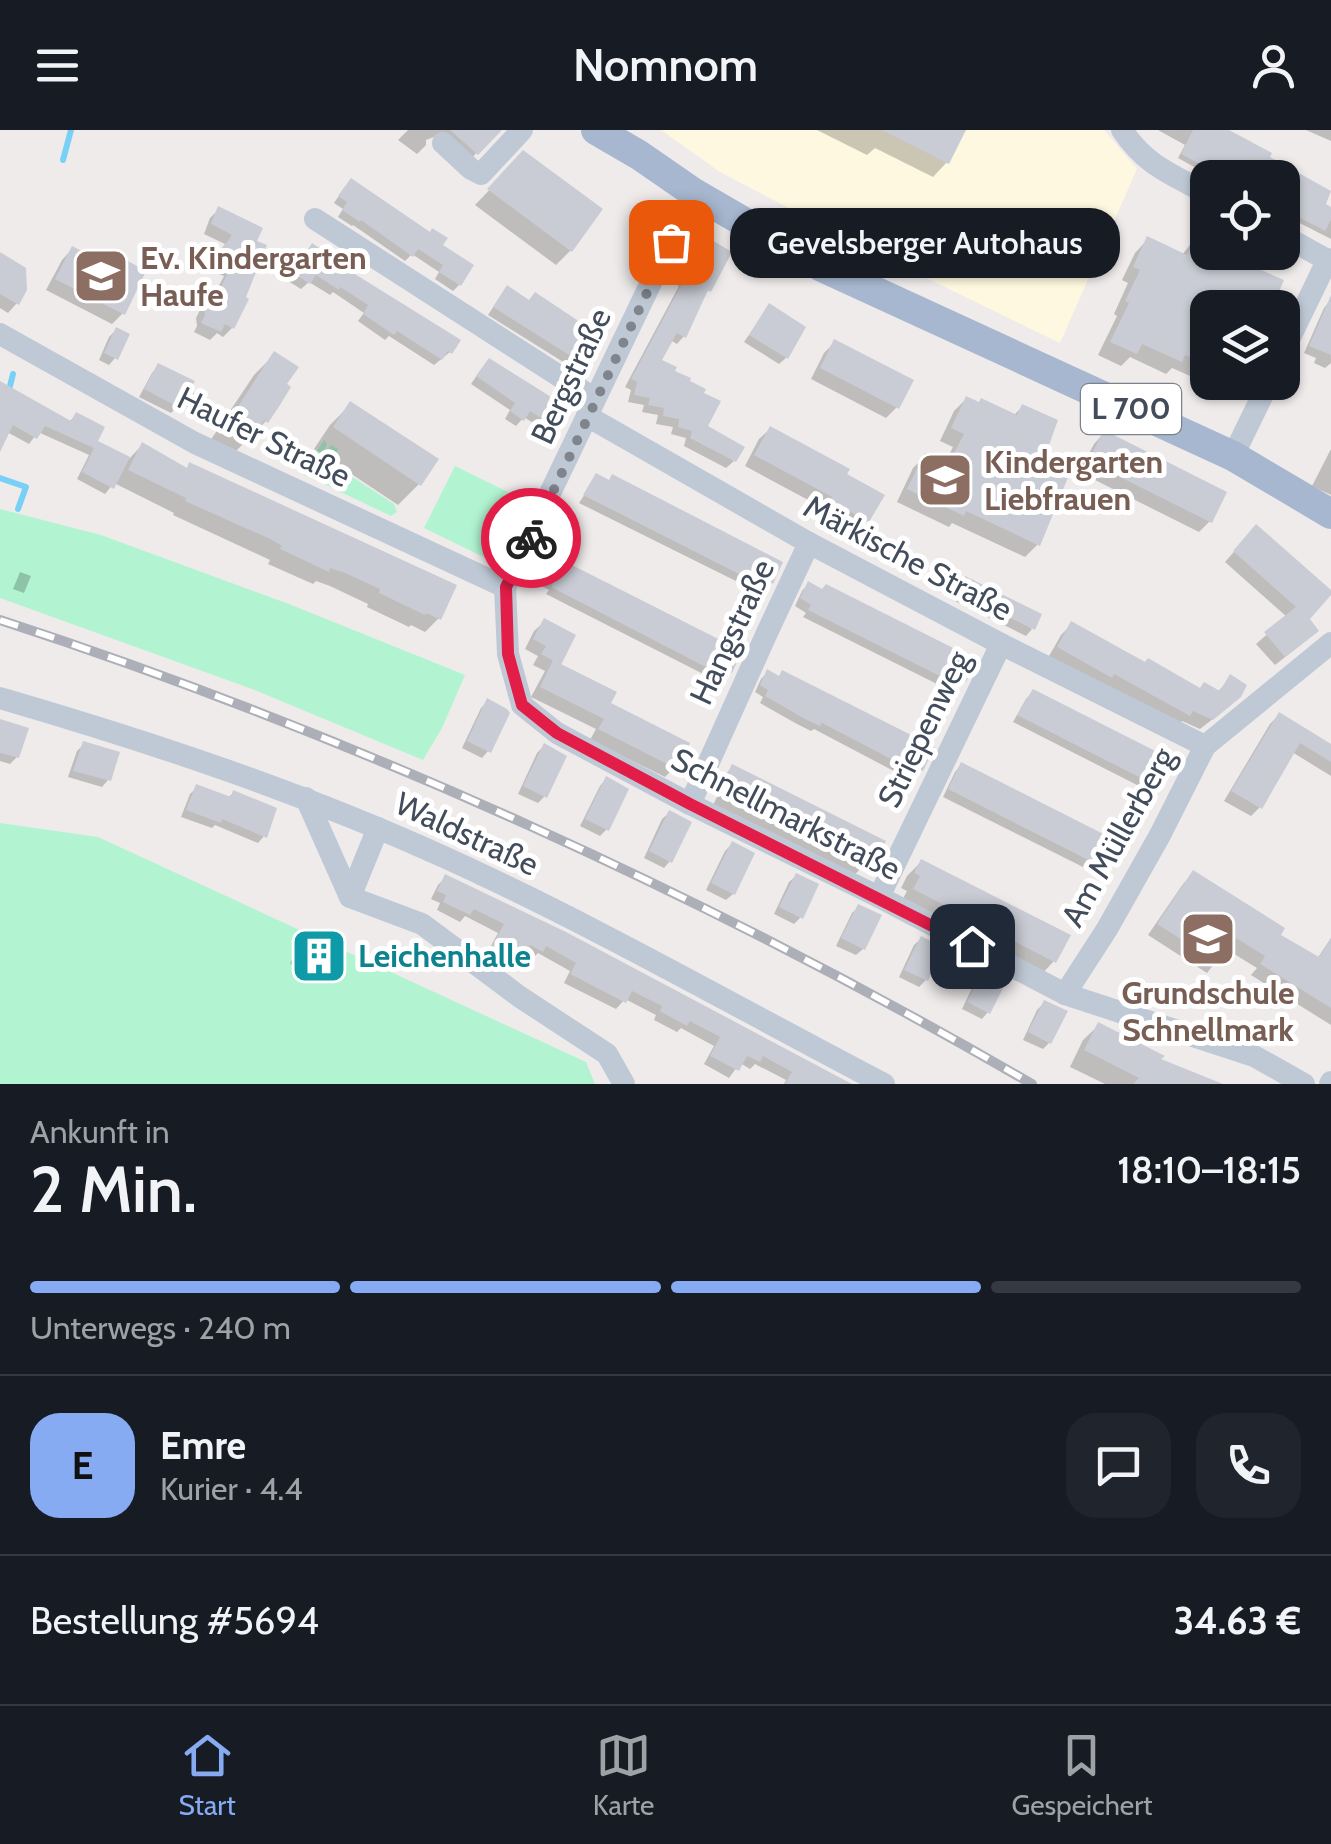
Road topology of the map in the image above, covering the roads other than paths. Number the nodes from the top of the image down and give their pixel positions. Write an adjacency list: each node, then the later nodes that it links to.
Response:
1 (522, 130): 6 (street)
2 (596, 130): 5 (main road, L 700)
3 (616, 130): 5 (main road, L 700)
4 (1122, 130): 7 (street)
5 (633, 142): 8 (main road, L 700)
6 (444, 143)
7 (1190, 184)
8 (694, 193): 15 (street, Bergstraße); 16 (main road, L 700)
9 (316, 219): 15 (street, Märkische Straße)
10 (1300, 245): 11 (street)
11 (1329, 261): 12 (street)
12 (1300, 318)
13 (0, 334): 19 (street, Haufer Straße)
14 (1260, 400): 16 (street)
15 (591, 408): 18 (street, Märkische Straße); 19 (street, Bergstraße)
16 (1233, 456): 17 (main road, L 700)
17 (1331, 514)
18 (809, 544): 21 (street, Märkische Straße); 25 (street, Hangstraße)
19 (506, 587): 25 (street, Schnellmarkstraße)
20 (1331, 643): 23 (street, Am Müllerberg)
21 (1002, 644): 23 (street, Märkische Straße); 28 (street, Striepenweg)
22 (0, 698): 24 (street, Waldstraße)
23 (1205, 746): 29 (street, Am Müllerberg)
24 (306, 798): 26 (street, Waldstraße); 27 (street)
25 (690, 804): 28 (street, Schnellmarkstraße)
26 (378, 828): 27 (street); 31 (street, Waldstraße)
27 (350, 897): 30 (street)
28 (878, 897): 29 (street, Schnellmarkstraße)
29 (1065, 994): 32 (street, Schnellmarkstraße)
30 (624, 1084)
31 (884, 1084)
32 (1304, 1084)

